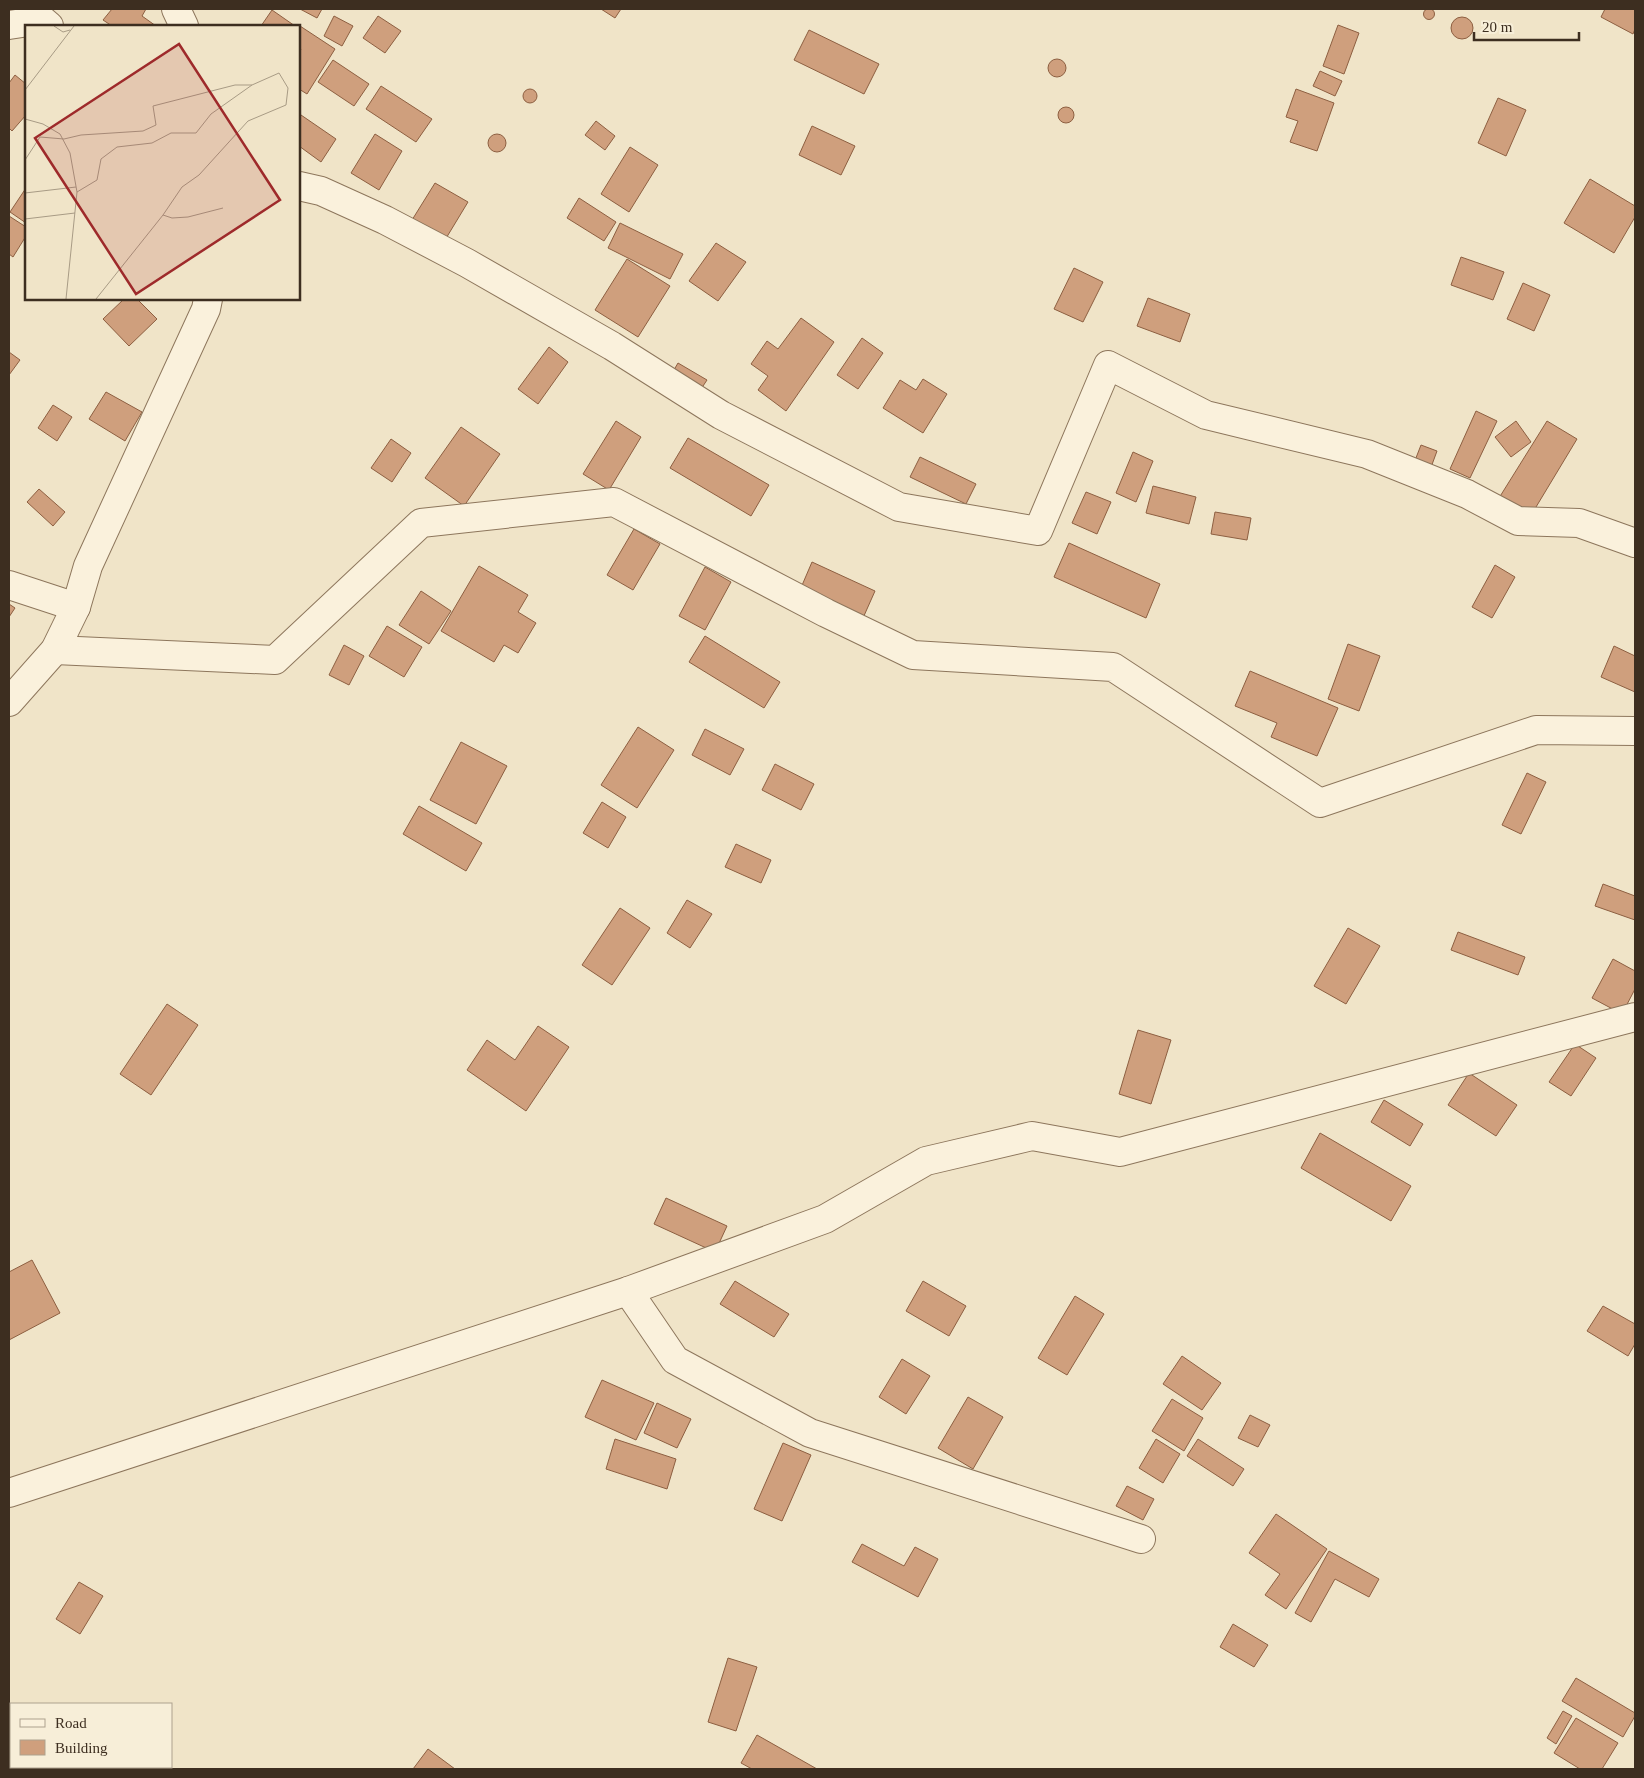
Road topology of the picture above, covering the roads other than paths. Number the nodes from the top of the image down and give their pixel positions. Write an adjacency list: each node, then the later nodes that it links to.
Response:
1 (176, 9): 4 (street)
2 (9, 25): 3 (street)
3 (48, 25)
4 (184, 25)
5 (300, 186): 7 (street)
6 (208, 300): 9 (street)
7 (1635, 543)
8 (9, 585): 9 (street)
9 (76, 607): 10 (street)
10 (55, 650): 11 (street); 12 (street)
11 (9, 702)
12 (1635, 731)
13 (1635, 1017): 14 (street)
14 (628, 1291): 15 (street); 16 (street)
15 (9, 1493)
16 (1141, 1539)

